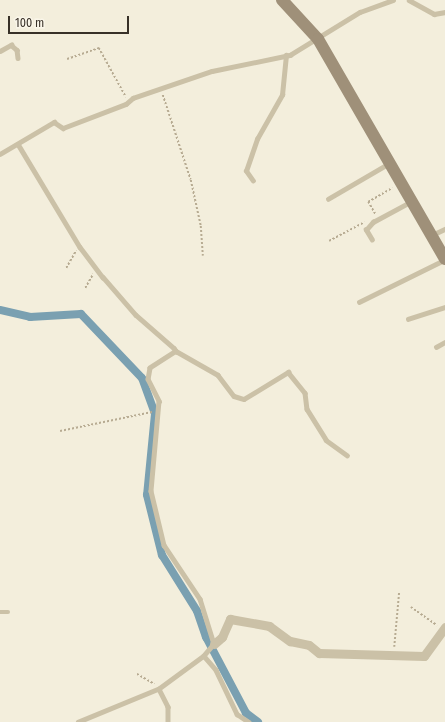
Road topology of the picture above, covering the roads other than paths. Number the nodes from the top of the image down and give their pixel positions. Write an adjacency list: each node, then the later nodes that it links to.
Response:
1 (282, 0): 5 (street)
2 (394, 0): 5 (lane)
3 (409, 0): 4 (lane)
4 (445, 12)
5 (318, 39): 7 (lane); 11 (street)
6 (0, 51): 8 (lane)
7 (286, 55): 9 (lane); 12 (lane)
8 (18, 58)
9 (18, 144): 10 (lane); 24 (lane)
10 (0, 154)
11 (389, 163): 13 (lane); 14 (street)
12 (253, 181)
13 (328, 200)
14 (412, 201): 16 (street); 17 (lane)
15 (445, 228): 16 (lane)
16 (431, 236): 18 (street)
17 (372, 240)
18 (445, 259): 19 (lane)
19 (360, 302)
20 (445, 307): 21 (lane)
21 (408, 319)
22 (445, 342): 23 (lane)
23 (436, 347)
24 (176, 351): 25 (lane); 29 (lane)
25 (347, 455)
26 (0, 612): 27 (lane)
27 (8, 612)
28 (444, 629): 29 (street)
29 (214, 644): 30 (lane)
30 (204, 656): 31 (lane); 34 (lane)
31 (159, 689): 32 (lane); 33 (lane)
32 (79, 722)
33 (168, 722)
34 (249, 722)

